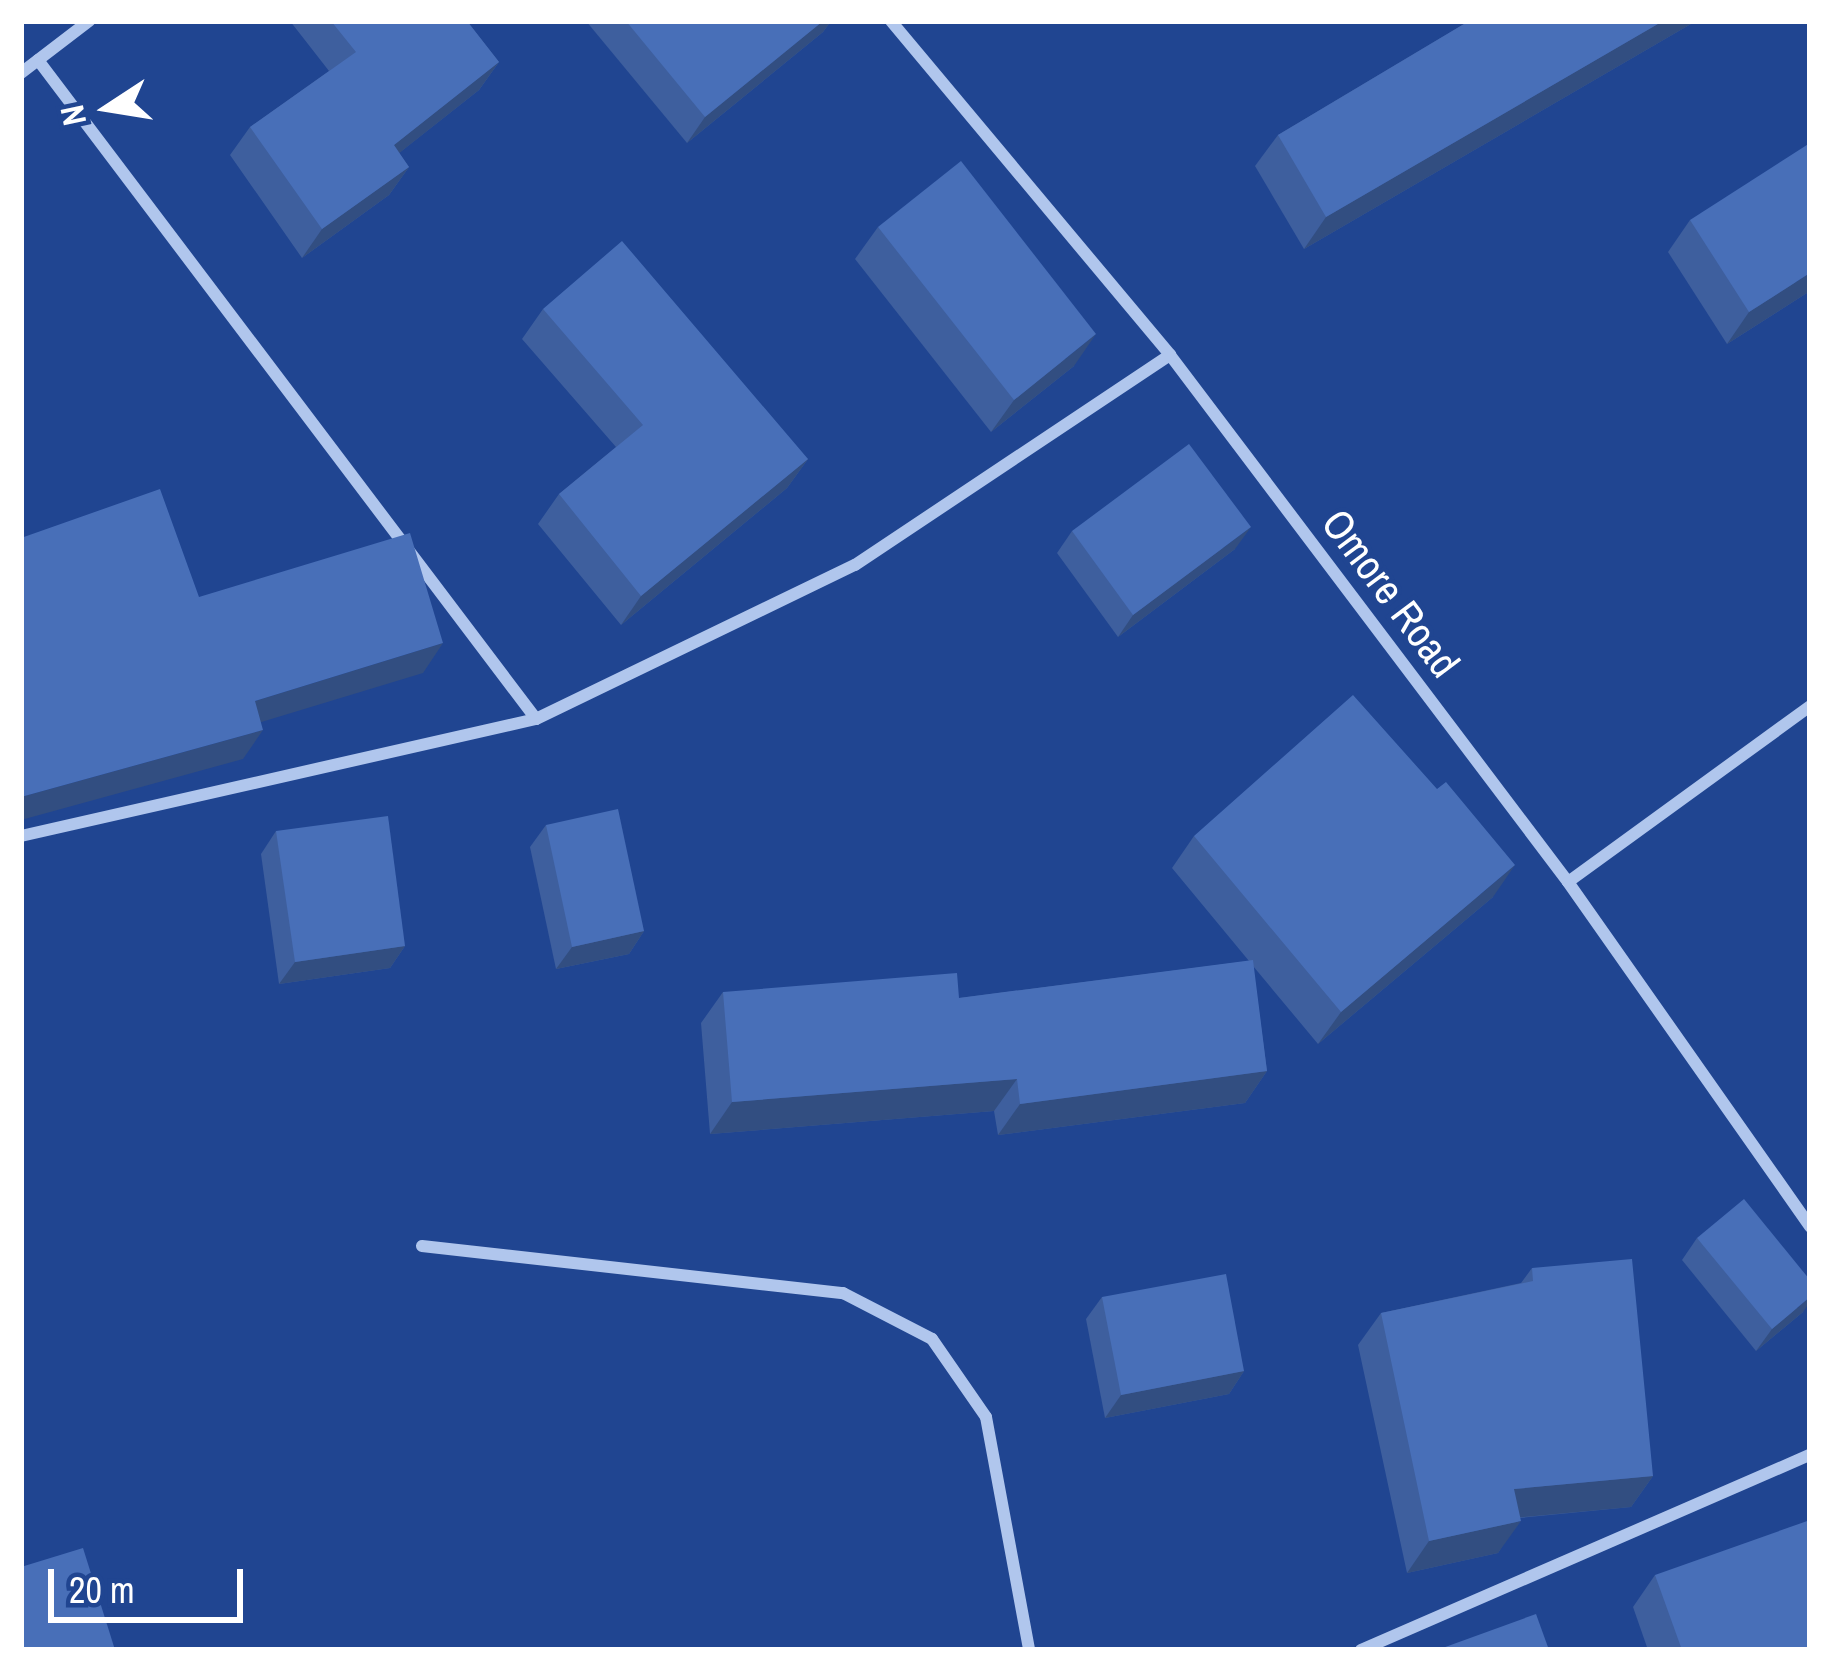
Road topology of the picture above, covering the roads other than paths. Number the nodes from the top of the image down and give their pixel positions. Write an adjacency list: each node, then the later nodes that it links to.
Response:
1 (89, 21): 3 (street)
2 (891, 21): 5 (street, Omore Road)
3 (38, 60): 4 (street); 7 (street)
4 (21, 73)
5 (1170, 355): 7 (street); 9 (street, Omore Road)
6 (1810, 706): 9 (street)
7 (536, 719): 8 (street)
8 (21, 836)
9 (1568, 882): 10 (street, Omore Road)
10 (1810, 1226)
11 (422, 1246): 13 (street)
12 (1810, 1455): 14 (street)
13 (1029, 1650)
14 (1361, 1650)

